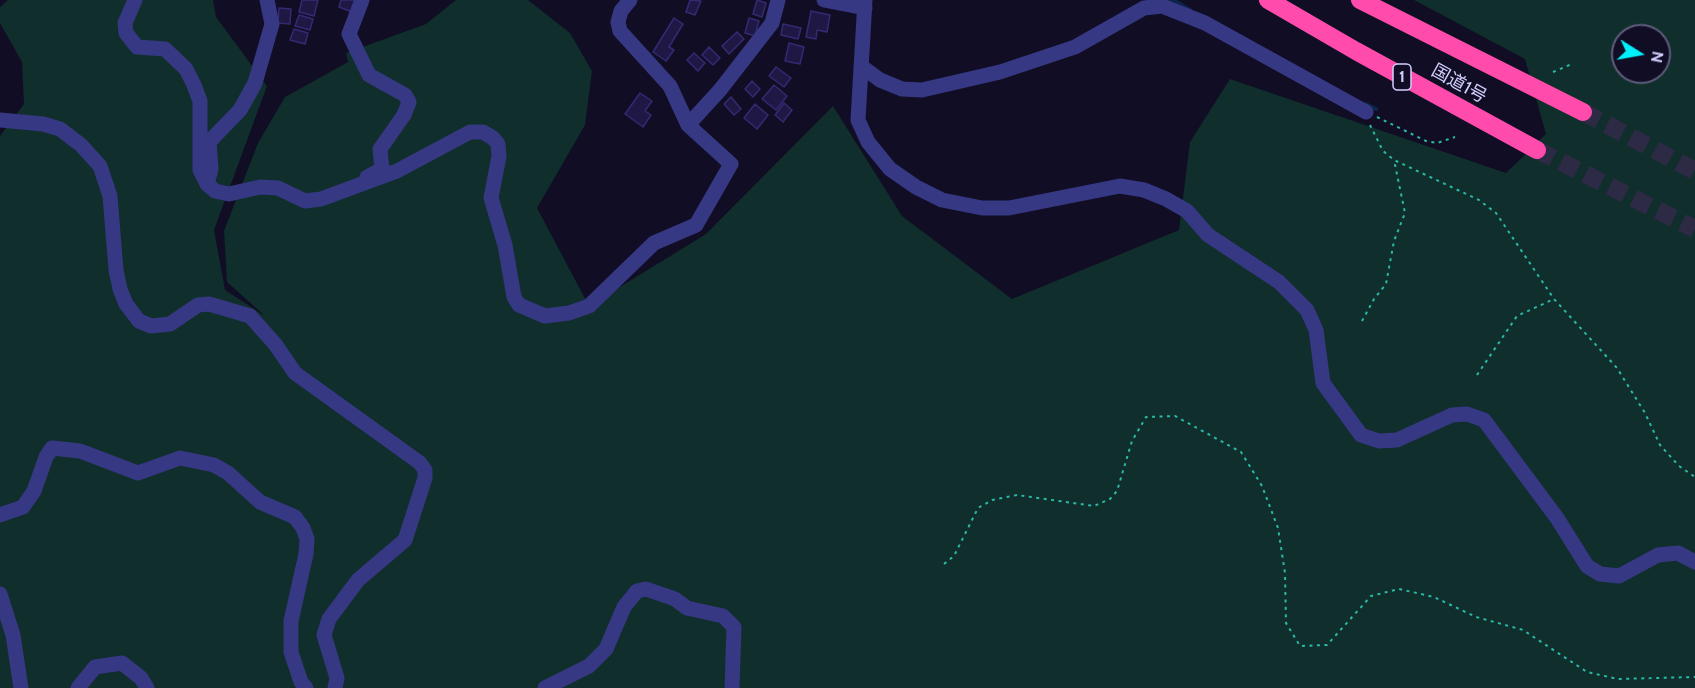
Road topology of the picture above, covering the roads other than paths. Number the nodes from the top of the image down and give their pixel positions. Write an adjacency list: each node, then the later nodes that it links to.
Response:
1 (135, 0): 17 (street)
2 (267, 0): 17 (street)
3 (362, 0): 18 (street)
4 (630, 0): 15 (street)
5 (778, 0): 15 (street)
6 (824, 0): 9 (street)
7 (1268, 0): 16 (highway, 国道1号 / 1)
8 (1360, 0): 13 (highway, 国道1号)
9 (865, 4): 11 (street)
10 (1140, 4): 11 (street); 12 (street)
11 (861, 66): 20 (street)
12 (1366, 112)
13 (1583, 112)
14 (0, 120): 26 (street)
15 (688, 125): 18 (street)
16 (1537, 150)
17 (207, 184): 18 (street)
18 (339, 194)
19 (0, 514): 25 (street)
20 (1695, 561)
21 (0, 594): 22 (street)
22 (21, 688)
23 (78, 688): 24 (street)
24 (147, 688)
25 (306, 688)
26 (335, 688)
27 (545, 688): 28 (street)
28 (732, 688)

